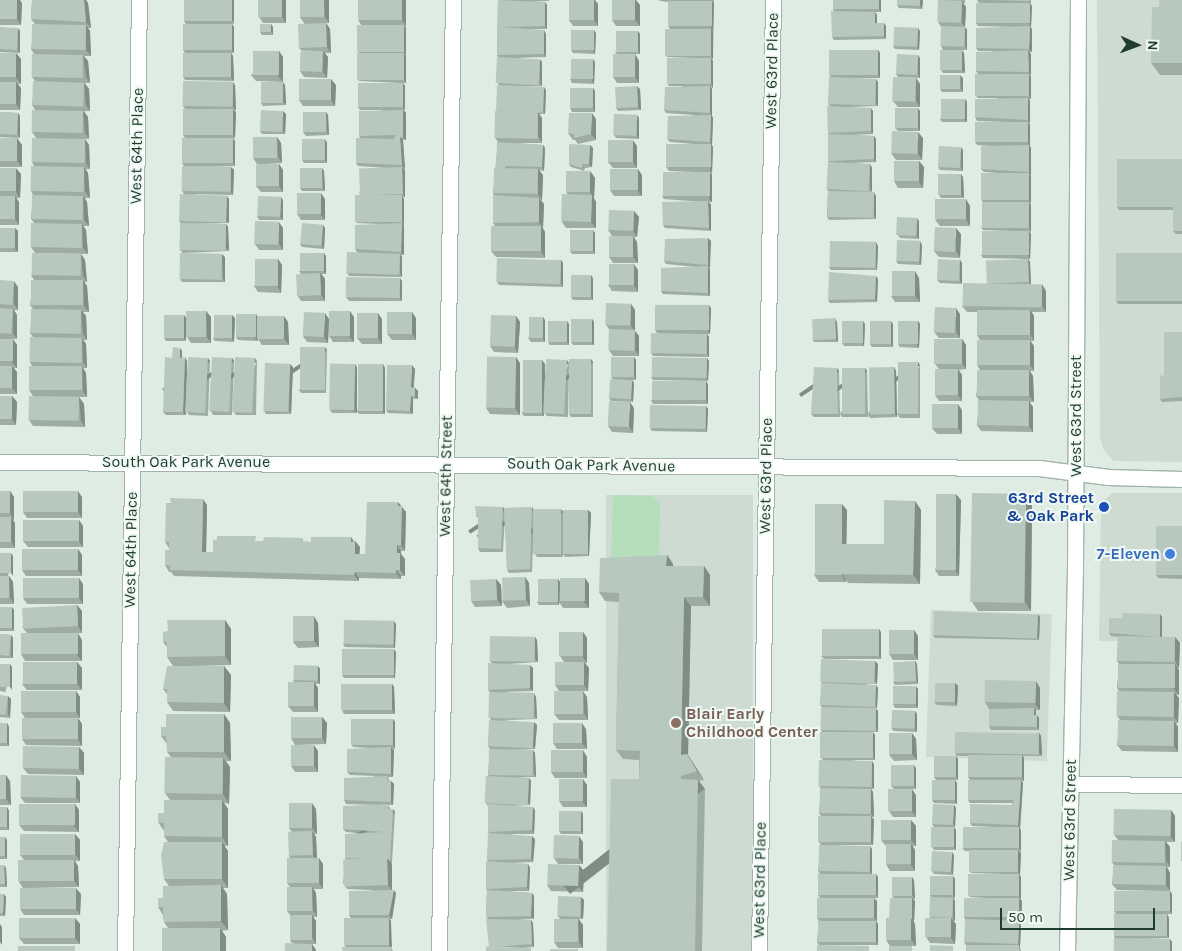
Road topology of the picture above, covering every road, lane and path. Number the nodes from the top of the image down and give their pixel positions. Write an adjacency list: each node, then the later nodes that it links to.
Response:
1 (139, 0): 5 (street, West 64th Place)
2 (453, 0): 7 (street, West 64th Street)
3 (773, 0): 8 (street, West 63rd Place)
4 (1078, 0): 9 (street, West 63rd Street)
5 (132, 461): 6 (street, South Oak Park Avenue); 7 (street, South Oak Park Avenue); 13 (street, West 64th Place)
6 (0, 462)
7 (446, 464): 8 (street, South Oak Park Avenue); 14 (street, West 64th Street)
8 (766, 467): 9 (street, South Oak Park Avenue); 15 (street, West 63rd Place)
9 (1076, 474): 10 (street, South Oak Park Avenue); 11 (street, West 63rd Street)
10 (1182, 479)
11 (1071, 784): 12 (street); 16 (street, West 63rd Street)
12 (1182, 784)
13 (126, 951)
14 (439, 951)
15 (759, 951)
16 (1068, 951)

